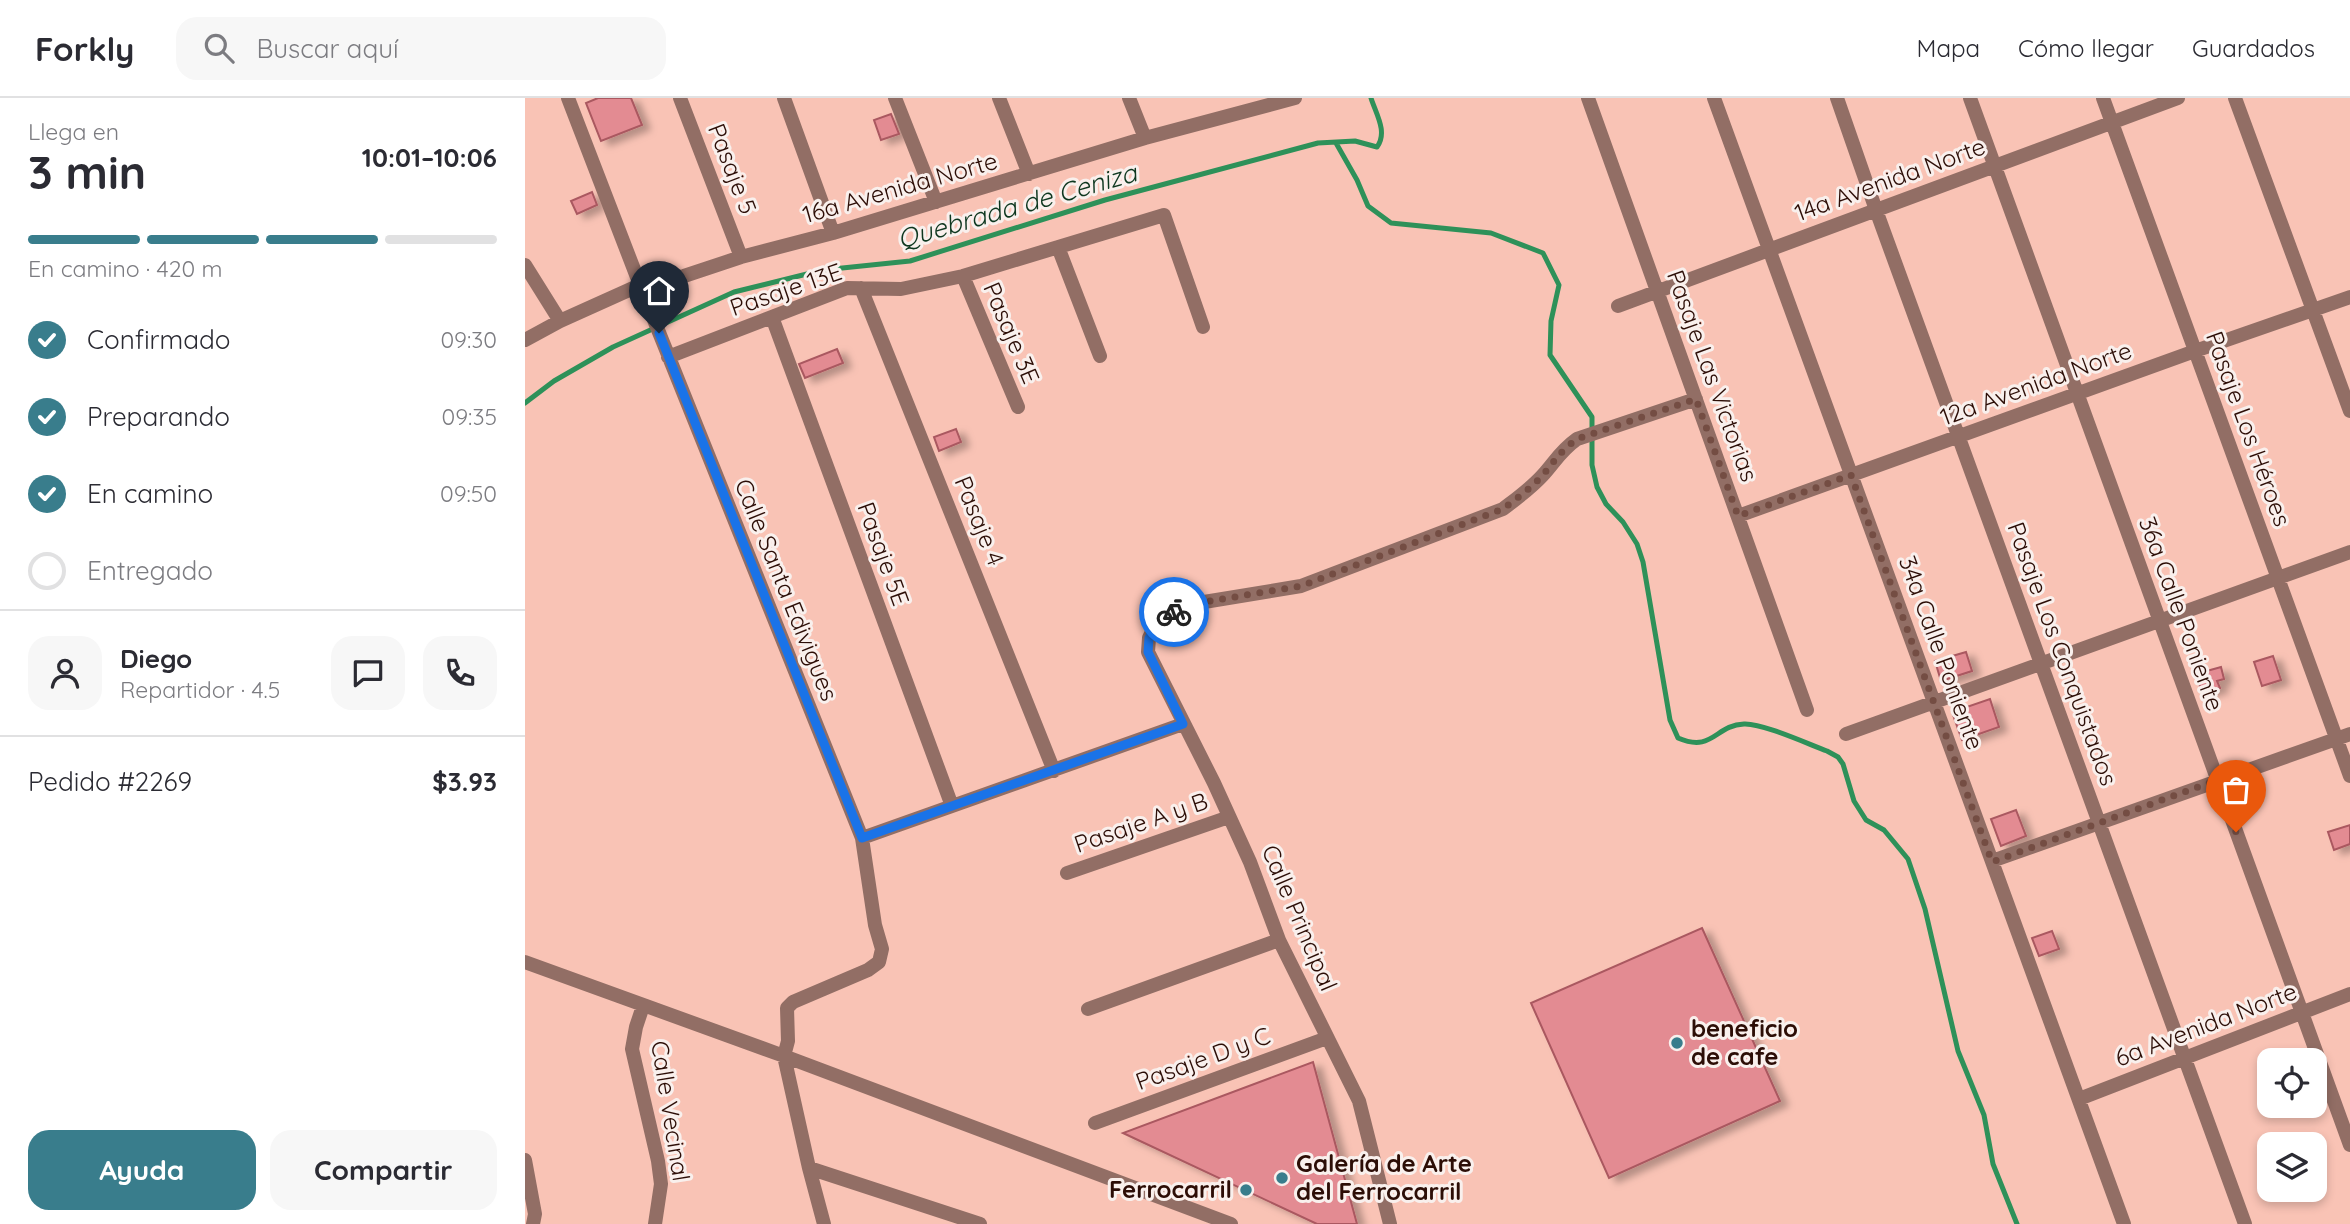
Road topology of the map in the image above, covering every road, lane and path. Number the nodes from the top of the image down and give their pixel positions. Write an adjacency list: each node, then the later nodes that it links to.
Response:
1 (568, 98): 27 (street, Calle Santa Edivigues)
2 (680, 98): 24 (street, Pasaje 5)
3 (784, 98): 21 (street)
4 (895, 98): 19 (street)
5 (999, 98): 18 (street)
6 (1129, 98): 16 (street)
7 (1295, 98): 16 (street, 16a Avenida Norte)
8 (1588, 98): 29 (street, Pasaje Las Victorias)
9 (1714, 98): 23 (street, 34a Calle Poniente)
10 (1837, 98): 20 (street, Pasaje Los Conquistados)
11 (1970, 98): 17 (street, 36a Calle Poniente)
12 (2103, 98): 15 (street, Pasaje Los Héroes)
13 (2178, 98): 15 (street, 14a Avenida Norte)
14 (2235, 98): 32 (street)
15 (2112, 122): 17 (street, 14a Avenida Norte); 37 (street, Pasaje Los Héroes)
16 (1145, 138): 18 (street, 16a Avenida Norte)
17 (1994, 166): 20 (street, 14a Avenida Norte); 40 (street, 36a Calle Poniente)
18 (1029, 174): 19 (street, 16a Avenida Norte)
19 (936, 202): 21 (street, 16a Avenida Norte)
20 (1876, 210): 23 (street, 14a Avenida Norte); 44 (street, Pasaje Los Conquistados)
21 (833, 233): 24 (street, 16a Avenida Norte)
22 (1058, 247): 26 (street, Pasaje 13E); 35 (street, Pasaje 13E); 38 (street)
23 (1769, 250): 29 (street, 14a Avenida Norte); 45 (street, 34a Calle Poniente)
24 (741, 257): 27 (street, 16a Avenida Norte)
25 (525, 265): 34 (street)
26 (963, 276): 28 (street, Pasaje 13E); 42 (street, Pasaje 3E)
27 (640, 285): 34 (street, 16a Avenida Norte); 39 (street, Calle Santa Edivigues)
28 (861, 288): 33 (street, Pasaje 13E); 56 (street, Pasaje 4)
29 (1657, 291): 31 (street, 14a Avenida Norte); 41 (street, Pasaje Las Victorias)
30 (2350, 297): 32 (street, 12a Avenida Norte)
31 (1618, 306)
32 (2314, 310): 37 (street, 12a Avenida Norte); 43 (street)
33 (772, 317): 39 (street, Pasaje 13E); 59 (street, Pasaje 5E)
34 (560, 321): 36 (street, 16a Avenida Norte)
35 (1203, 327)
36 (525, 340)
37 (2195, 351): 40 (street, 12a Avenida Norte); 48 (street, Pasaje Los Héroes)
38 (1100, 356)
39 (669, 357): 62 (street, Calle Santa Edivigues)
40 (2077, 394): 44 (street, 12a Avenida Norte); 49 (street, 36a Calle Poniente)
41 (1696, 399): 46 (street, Pasaje Las Victorias); 53 (street, Calle Principal)
42 (1018, 407)
43 (2350, 411)
44 (1958, 436): 45 (street, 12a Avenida Norte); 50 (street, Pasaje Los Conquistados)
45 (1851, 475): 46 (street, 12a Avenida Norte); 51 (street, 34a Calle Poniente)
46 (1738, 516): 52 (street, Pasaje Las Victorias)
47 (2350, 552): 48 (street)
48 (2278, 578): 49 (street); 55 (street, Pasaje Los Héroes)
49 (2159, 621): 50 (street); 58 (street, 36a Calle Poniente)
50 (2041, 664): 51 (street); 61 (street, Pasaje Los Conquistados)
51 (1934, 702): 54 (street); 63 (street, 34a Calle Poniente)
52 (1807, 710)
53 (1183, 724): 56 (street); 60 (street, Calle Principal)
54 (1846, 734)
55 (2343, 736): 57 (street, Pasaje Los Héroes); 58 (street)
56 (1054, 771): 59 (street)
57 (2350, 776)
58 (2217, 780): 61 (street); 70 (street, 36a Calle Poniente)
59 (952, 806): 62 (street)
60 (1229, 817): 64 (street, Pasaje A y B); 65 (street, Calle Principal)
61 (2099, 823): 63 (street); 73 (street, Pasaje Los Conquistados)
62 (862, 838): 72 (street, Calle Santa Edivigues)
63 (1992, 862): 74 (street, 34a Calle Poniente)
64 (1067, 873)
65 (1279, 940): 69 (street); 71 (street, Calle Principal)
66 (525, 962): 68 (street)
67 (2350, 994): 70 (street, 6a Avenida Norte)
68 (643, 1006): 72 (street); 80 (street, Calle Vecinal)
69 (1088, 1009)
70 (2302, 1013): 73 (street, 6a Avenida Norte); 76 (street, 36a Calle Poniente)
71 (1328, 1038): 75 (street, Pasaje D y C); 84 (street, Calle Principal)
72 (784, 1056): 78 (street); 83 (street)
73 (2185, 1058): 74 (street, 6a Avenida Norte); 86 (street, Pasaje Los Conquistados)
74 (2079, 1099): 85 (street, 34a Calle Poniente)
75 (1095, 1123)
76 (2350, 1145)
77 (525, 1160): 79 (street)
78 (809, 1168): 81 (street); 82 (street)
79 (533, 1224)
80 (655, 1224)
81 (824, 1224)
82 (980, 1224)
83 (1231, 1224)
84 (1390, 1224)
85 (2124, 1224)
86 (2245, 1224)

